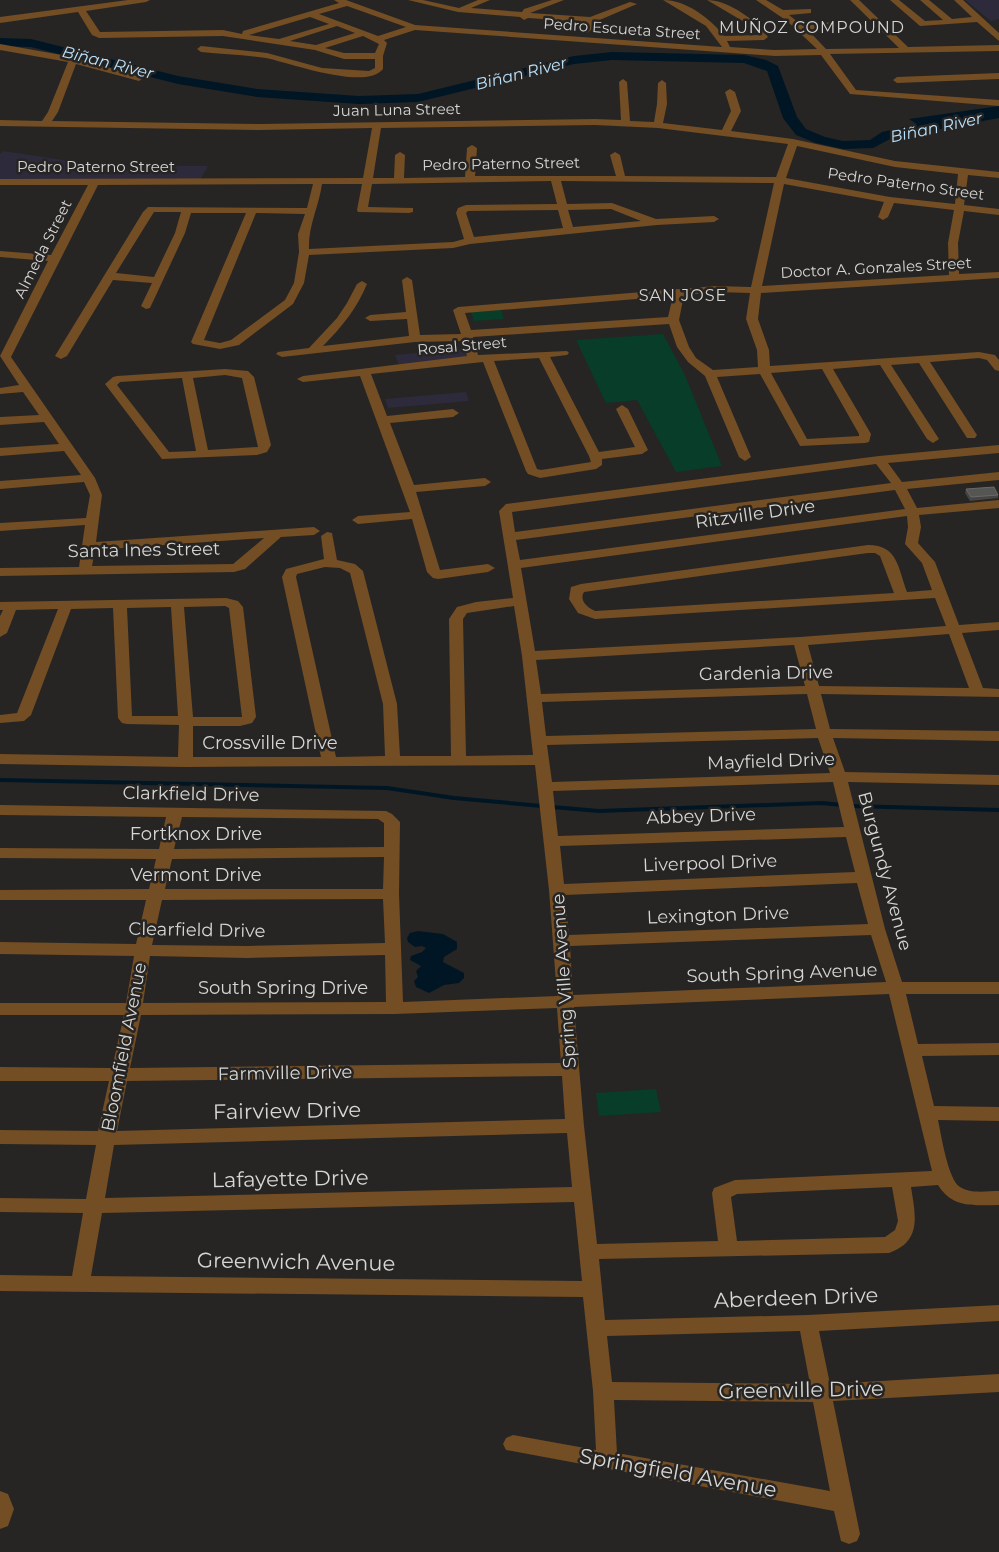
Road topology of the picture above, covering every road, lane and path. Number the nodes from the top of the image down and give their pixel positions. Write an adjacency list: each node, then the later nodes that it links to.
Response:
1 (146, 0): 13 (street)
2 (415, 0): 16 (street)
3 (486, 0): 16 (street)
4 (560, 0): 20 (street)
5 (667, 0): 35 (street)
6 (711, 0): 35 (street)
7 (760, 0): 18 (street)
8 (854, 0): 25 (street)
9 (894, 0): 26 (street)
10 (924, 0): 26 (street)
11 (958, 0): 21 (street)
12 (345, 1): 19 (street); 29 (street, Pedro Escueta Street)
13 (117, 2): 15 (street)
14 (617, 3): 23 (street)
15 (81, 9): 22 (street); 31 (street)
16 (458, 10): 20 (street)
17 (808, 11): 18 (street)
18 (782, 13): 30 (street)
19 (311, 14): 28 (street); 31 (street)
20 (524, 17): 23 (street)
21 (979, 19): 26 (street); 33 (street)
22 (0, 20)
23 (591, 20): 36 (street)
24 (868, 21): 25 (street)
25 (878, 21): 43 (street)
26 (951, 22)
27 (835, 23): 30 (street)
28 (336, 24): 32 (street); 37 (street)
29 (414, 27): 34 (street); 36 (street, Pedro Escueta Street)
30 (802, 28): 44 (street)
31 (242, 34): 37 (street)
32 (361, 34): 34 (street); 40 (street)
33 (999, 38)
34 (378, 39): 45 (street)
35 (723, 39): 42 (street)
36 (582, 40): 42 (street, Pedro Escueta Street)
37 (280, 41): 40 (street)
38 (0, 48): 46 (street)
39 (200, 48): 45 (street)
40 (316, 48): 45 (street)
41 (999, 48): 43 (street, Pedro Escueta Street)
42 (728, 50): 44 (street, Pedro Escueta Street)
43 (906, 50): 44 (street, Pedro Escueta Street)
44 (827, 53): 53 (street)
45 (379, 56)
46 (73, 60): 48 (street); 58 (street)
47 (999, 76): 49 (street)
48 (139, 78)
49 (896, 80)
50 (623, 82): 57 (street)
51 (662, 83): 60 (street)
52 (730, 92): 61 (street)
53 (853, 92): 54 (street); 55 (street)
54 (858, 102)
55 (999, 104)
56 (0, 123): 58 (street, Juan Luna Street)
57 (626, 123): 59 (street, Juan Luna Street); 60 (street, Juan Luna Street)
58 (45, 124): 59 (street, Juan Luna Street)
59 (377, 125): 73 (street)
60 (658, 125): 61 (street, Juan Luna Street)
61 (725, 133): 62 (street, Juan Luna Street)
62 (793, 142): 66 (street, Juan Luna Street); 71 (street)
63 (472, 148): 68 (street)
64 (400, 155): 74 (street)
65 (615, 155): 70 (street)
66 (963, 172): 67 (street, Juan Luna Street); 79 (street)
67 (999, 175)
68 (470, 178): 69 (street, Pedro Paterno Street); 74 (street, Pedro Paterno Street)
69 (555, 178): 70 (street, Pedro Paterno Street); 78 (street)
70 (621, 178): 71 (street, Pedro Paterno Street)
71 (780, 180): 77 (street, Pedro Paterno Street); 99 (street)
72 (318, 181): 73 (street, Pedro Paterno Street); 76 (street, Pedro Paterno Street); 82 (street)
73 (367, 181): 74 (street, Pedro Paterno Street); 81 (street)
74 (399, 181)
75 (0, 182): 76 (street, Pedro Paterno Street)
76 (94, 182): 92 (street, Almeda Street)
77 (890, 200): 79 (street, Pedro Paterno Street); 85 (street)
78 (562, 206): 87 (street); 88 (street); 89 (street)
79 (959, 209): 84 (street, Pedro Paterno Street); 95 (street)
80 (188, 210): 83 (street); 93 (street); 96 (street)
81 (409, 210)
82 (310, 211): 83 (street); 90 (street)
83 (252, 212): 114 (street)
84 (999, 212)
85 (883, 217)
86 (714, 219): 87 (street)
87 (657, 222): 88 (street)
88 (569, 232): 89 (street)
89 (470, 241): 90 (street)
90 (304, 252): 114 (street)
91 (0, 254): 92 (street)
92 (56, 259): 112 (street, Almeda Street)
93 (108, 276): 96 (street); 111 (street)
94 (999, 276): 95 (street, Doctor A. Gonzales Street)
95 (954, 278): 99 (street, Doctor A. Gonzales Street)
96 (158, 280): 101 (street)
97 (407, 280): 102 (street)
98 (362, 284): 107 (street)
99 (756, 290): 100 (street, Doctor A. Gonzales Street); 120 (street)
100 (679, 292): 104 (street); 105 (street, Doctor A. Gonzales Street)
101 (146, 306)
102 (412, 315): 103 (street); 106 (street)
103 (370, 318)
104 (673, 320): 105 (street); 122 (street)
105 (468, 336): 106 (street); 115 (street)
106 (415, 339): 107 (street)
107 (312, 351): 108 (street)
108 (282, 354)
109 (543, 354): 110 (street, Rosal Street); 113 (street, Rosal Street); 138 (street)
110 (563, 354)
111 (61, 356)
112 (2, 357): 125 (street)
113 (487, 358): 115 (street, Rosal Street); 138 (street)
114 (222, 359): 123 (street); 137 (street)
115 (474, 359): 121 (street, Rosal Street)
116 (923, 360): 117 (street); 119 (street); 132 (street)
117 (884, 362): 118 (street); 133 (street)
118 (826, 366): 120 (street); 120 (street)
119 (999, 368)
120 (764, 370): 122 (street)
121 (364, 371): 124 (street, Rosal Street); 130 (street)
122 (710, 374): 139 (street)
123 (187, 375): 137 (street); 137 (street)
124 (303, 379)
125 (27, 388): 126 (street); 129 (street)
126 (0, 391)
127 (622, 409): 138 (street)
128 (453, 413): 130 (street)
129 (47, 418): 131 (street); 134 (street)
130 (383, 420): 146 (street)
131 (0, 421)
132 (971, 435)
133 (933, 440)
134 (67, 448): 136 (street); 142 (street)
135 (999, 449): 140 (street)
136 (0, 452)
137 (203, 453)
138 (595, 456)
139 (746, 457)
140 (880, 460): 145 (street); 154 (street, Spring Ville Avenue)
141 (999, 476): 145 (street)
142 (89, 478): 144 (street); 150 (street)
143 (484, 482): 146 (street)
144 (0, 485)
145 (900, 486): 148 (street); 154 (street)
146 (409, 489): 149 (street)
147 (999, 504): 148 (street, Ritzville Drive)
148 (912, 512): 157 (street, Ritzville Drive); 161 (street)
149 (417, 515): 151 (street); 158 (street)
150 (92, 520): 152 (street); 155 (street)
151 (358, 520)
152 (0, 527)
153 (277, 534): 155 (street); 156 (street); 159 (street, Santa Ines Street)
154 (509, 537): 157 (street, Spring Ville Avenue)
155 (89, 546): 159 (street)
156 (331, 563): 183 (street); 187 (street)
157 (516, 565): 163 (street, Spring Ville Avenue)
158 (488, 568)
159 (85, 570): 160 (street, Santa Ines Street)
160 (0, 572)
161 (939, 594): 162 (street); 169 (street)
162 (902, 596): 162 (street)
163 (520, 601): 172 (street, Spring Ville Avenue); 185 (street)
164 (176, 603): 165 (street); 178 (street); 178 (street)
165 (120, 604): 166 (street); 178 (street)
166 (66, 605): 167 (street); 177 (street)
167 (5, 606): 170 (street)
168 (999, 626): 169 (street)
169 (955, 630): 171 (street); 174 (street)
170 (0, 633)
171 (800, 640): 172 (street); 173 (street, Burgundy Avenue)
172 (529, 656): 176 (street, Spring Ville Avenue)
173 (812, 690): 174 (street, Gardenia Drive); 176 (street, Gardenia Drive); 179 (street, Burgundy Avenue)
174 (978, 693): 175 (street, Gardenia Drive)
175 (999, 693)
176 (534, 698): 181 (street, Spring Ville Avenue)
177 (0, 719)
178 (186, 722): 186 (street)
179 (824, 733): 180 (street); 181 (street); 188 (street, Burgundy Avenue)
180 (999, 736)
181 (538, 741): 184 (street, Spring Ville Avenue)
182 (0, 759): 186 (street, Crossville Drive)
183 (393, 760): 185 (street, Crossville Drive); 187 (street, Crossville Drive)
184 (541, 760): 185 (street, Crossville Drive); 190 (street, Spring Ville Avenue)
185 (459, 761)
186 (185, 762): 187 (street, Crossville Drive)
187 (330, 762)
188 (839, 777): 189 (street, Mayfield Drive); 190 (street, Mayfield Drive); 193 (street, Burgundy Avenue)
189 (999, 780)
190 (544, 793): 194 (street, Spring Ville Avenue)
191 (0, 810): 192 (street, Clarkfield Drive)
192 (175, 813): 196 (street, Clarkfield Drive); 197 (street, Bloomfield Avenue)
193 (853, 832): 194 (street, Abbey Drive); 198 (street, Burgundy Avenue)
194 (551, 840): 199 (street, Spring Ville Avenue)
195 (0, 852): 197 (street, Fortknox Drive)
196 (392, 852): 197 (street, Fortknox Drive); 200 (street)
197 (165, 854): 202 (street, Bloomfield Avenue)
198 (864, 877): 199 (street, Liverpool Drive); 203 (street, Burgundy Avenue)
199 (558, 890): 204 (street, Spring Ville Avenue)
200 (391, 894): 202 (street, Vermont Drive); 207 (street)
201 (0, 895): 202 (street, Vermont Drive)
202 (155, 895): 206 (street, Bloomfield Avenue)
203 (878, 929): 204 (street, Lexington Drive); 208 (street, Burgundy Avenue)
204 (560, 941): 210 (street, Spring Ville Avenue)
205 (0, 948): 206 (street, Clearfield Drive)
206 (143, 948): 207 (street, Clearfield Drive); 213 (street, Bloomfield Avenue)
207 (392, 948): 211 (street)
208 (896, 988): 209 (street, South Spring Avenue); 210 (street, South Spring Avenue); 215 (street, Burgundy Avenue)
209 (999, 988)
210 (566, 1001): 211 (street, South Spring Drive); 216 (street, Spring Ville Avenue)
211 (395, 1008): 213 (street, South Spring Drive)
212 (0, 1009): 213 (street, South Spring Drive)
213 (134, 1009): 218 (street, Bloomfield Avenue)
214 (999, 1049): 215 (street)
215 (911, 1050): 219 (street, Burgundy Avenue)
216 (571, 1069): 218 (street, Farmville Drive); 221 (street, Spring Ville Avenue)
217 (0, 1074): 218 (street, Farmville Drive)
218 (119, 1075): 223 (street, Bloomfield Avenue)
219 (928, 1113): 220 (street); 224 (street, Burgundy Avenue)
220 (999, 1114)
221 (575, 1126): 223 (street, Fairview Drive); 226 (street, Spring Ville Avenue)
222 (0, 1137): 223 (street, Fairview Drive)
223 (106, 1138): 229 (street, Bloomfield Avenue)
224 (943, 1178): 225 (street); 227 (street)
225 (900, 1180): 230 (street); 230 (street)
226 (582, 1194): 229 (street, Lafayette Drive); 231 (street, Spring Ville Avenue)
227 (999, 1198)
228 (0, 1206): 229 (street, Lafayette Drive)
229 (93, 1206): 233 (street, Bloomfield Avenue)
230 (728, 1250): 231 (street)
231 (588, 1252): 234 (street, Spring Ville Avenue)
232 (0, 1283): 233 (street, Greenwich Avenue)
233 (80, 1284): 234 (street, Greenwich Avenue)
234 (592, 1289): 237 (street, Spring Ville Avenue)
235 (999, 1313): 236 (street, Aberdeen Drive)
236 (808, 1323): 237 (street, Aberdeen Drive); 240 (street)
237 (596, 1328): 239 (street, Spring Ville Avenue)
238 (999, 1383): 240 (street, Greenville Drive)
239 (603, 1391): 240 (street, Greenville Drive); 242 (street, Spring Ville Avenue)
240 (822, 1393): 244 (street)
241 (513, 1444): 242 (street, Springfield Avenue)
242 (607, 1460): 244 (street, Springfield Avenue)
243 (0, 1501): 245 (street)
244 (843, 1503): 246 (street)
245 (0, 1519)
246 (850, 1534)

